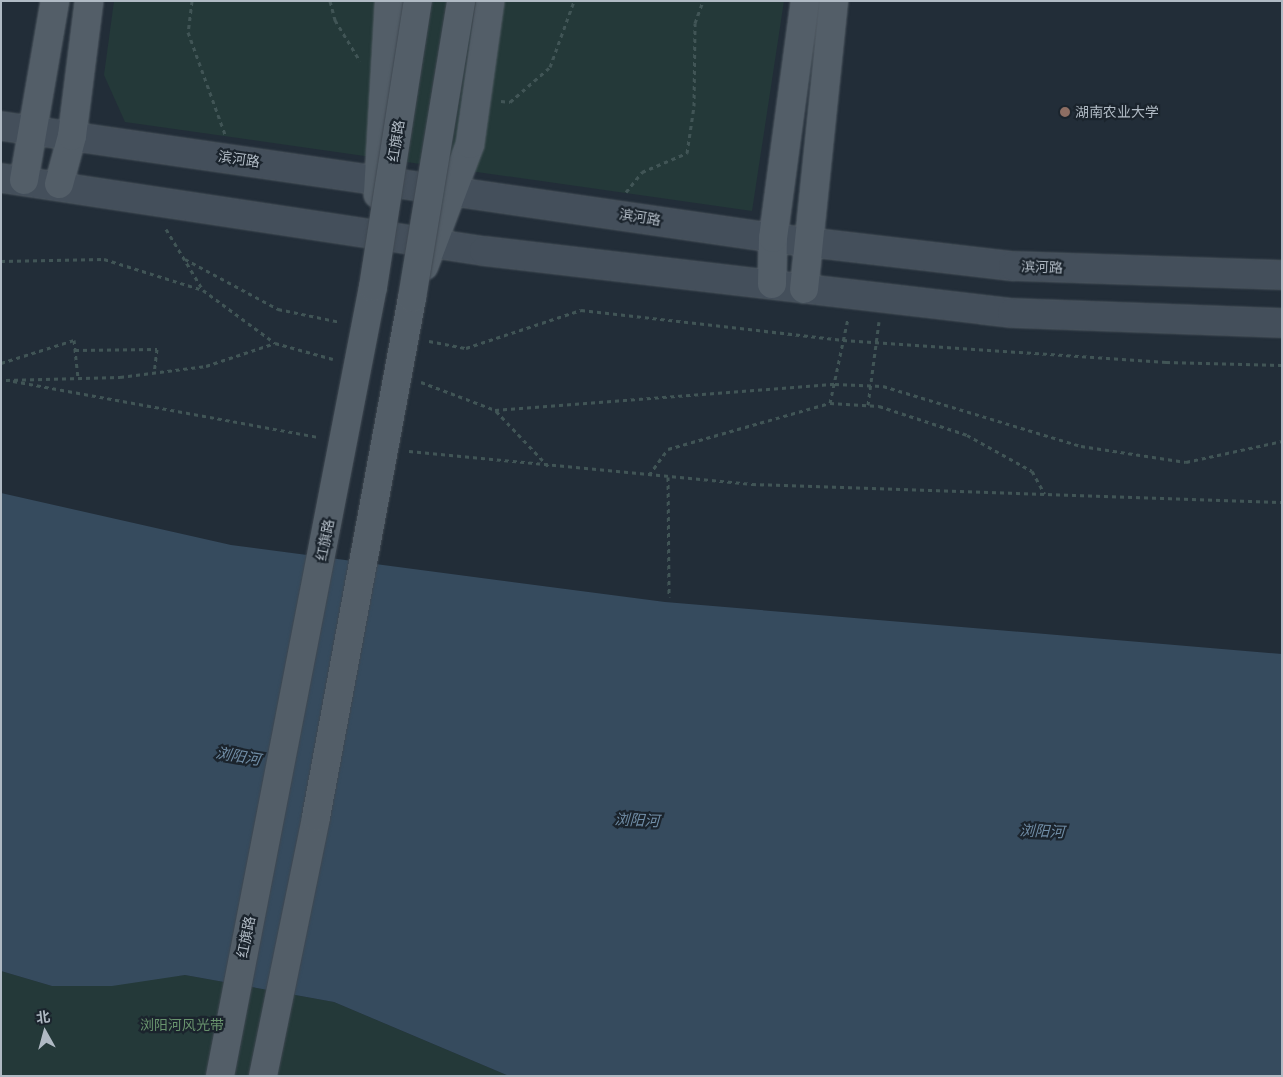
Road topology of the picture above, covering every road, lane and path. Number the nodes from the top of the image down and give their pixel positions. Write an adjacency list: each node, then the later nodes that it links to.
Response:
1 (55, 1): 12 (main road)
2 (90, 1): 13 (main road)
3 (192, 1): 14 (path)
4 (389, 1): 25 (main road)
5 (418, 1): 25 (main road, 红旗路, bridge)
6 (461, 1): 29 (main road, bridge)
7 (490, 1): 29 (main road)
8 (703, 1): 18 (path)
9 (805, 1): 19 (main road)
10 (834, 1): 20 (main road)
11 (1, 126): 12 (main road, 滨河路)
12 (34, 130): 13 (main road, 滨河路); 15 (main road)
13 (72, 136): 14 (main road, 滨河路); 16 (main road)
14 (233, 158): 18 (main road, 滨河路)
15 (12, 179): 16 (main road)
16 (59, 184): 17 (main road)
17 (148, 201): 21 (path); 24 (main road)
18 (610, 212): 19 (main road, 滨河路)
19 (773, 238): 20 (main road, 滨河路); 24 (main road)
20 (807, 242): 23 (main road, 滨河路); 26 (main road)
21 (185, 258): 27 (path); 31 (path)
22 (1, 260): 27 (path)
23 (1282, 276)
24 (772, 284): 26 (main road)
25 (373, 287): 59 (main road, 红旗路, bridge)
26 (804, 288): 28 (main road)
27 (203, 290): 36 (path)
28 (852, 294): 30 (main road); 34 (path)
29 (412, 298): 60 (main road, bridge)
30 (881, 298): 32 (main road); 35 (path)
31 (344, 323)
32 (1282, 323)
33 (419, 338): 34 (path)
34 (843, 340): 35 (path); 45 (path)
35 (877, 341): 40 (path); 46 (path)
36 (275, 343): 38 (path); 41 (path)
37 (75, 350): 39 (path); 41 (path); 42 (path)
38 (341, 361)
39 (1, 363)
40 (1282, 365)
41 (154, 373): 42 (path)
42 (78, 378): 43 (path)
43 (3, 379): 50 (path)
44 (417, 381): 49 (path)
45 (835, 384): 46 (path); 47 (path); 49 (path)
46 (872, 385): 48 (path); 51 (path)
47 (830, 403): 48 (path); 54 (path)
48 (868, 405): 56 (path)
49 (495, 410): 53 (path)
50 (323, 438)
51 (1282, 441)
52 (399, 450): 53 (path)
53 (548, 467): 54 (path)
54 (648, 475): 55 (path)
55 (668, 477): 56 (path); 58 (path)
56 (1046, 494): 57 (path)
57 (1282, 502)
58 (669, 597)
59 (220, 1076)
60 (263, 1076)

